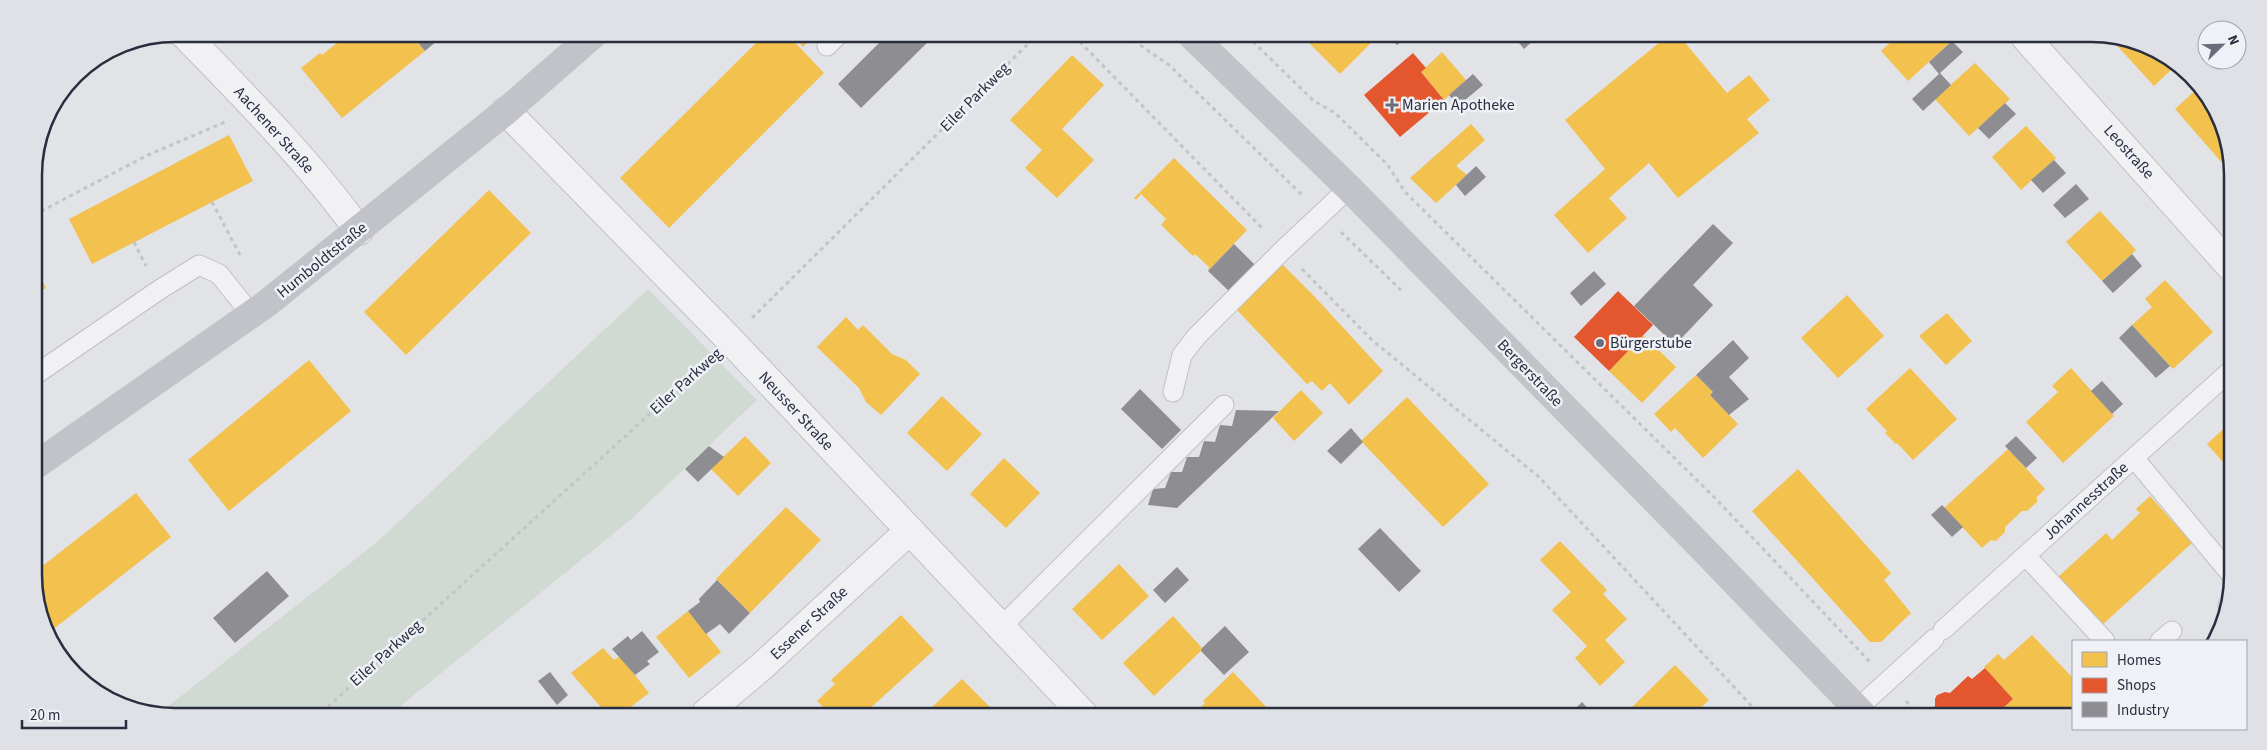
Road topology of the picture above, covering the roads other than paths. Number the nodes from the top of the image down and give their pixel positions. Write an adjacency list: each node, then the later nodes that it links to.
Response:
1 (1199, 42): 6 (street, Bergerstraße)
2 (2030, 42): 8 (street, Leostraße)
3 (193, 43): 7 (street, Aachener Straße)
4 (584, 43): 5 (street, Humboldtstraße)
5 (506, 111): 7 (street, Humboldtstraße); 16 (street, Neusser Straße)
6 (1349, 188): 12 (lane); 21 (street, Bergerstraße)
7 (359, 231): 9 (street, Humboldtstraße)
8 (2224, 259)
9 (251, 314): 10 (lane); 15 (street, Humboldtstraße)
10 (42, 371)
11 (2224, 377): 14 (lane, Johannesstraße)
12 (1173, 392)
13 (1224, 405): 19 (lane)
14 (2134, 458): 17 (lane, Johannesstraße); 18 (lane)
15 (42, 461)
16 (909, 531): 19 (street, Neusser Straße); 23 (street, Essener Straße)
17 (2026, 556): 20 (lane); 22 (lane, Johannesstraße)
18 (2224, 567)
19 (1002, 627): 24 (street, Neusser Straße)
20 (2104, 640)
21 (1855, 707)
22 (1864, 707)
23 (712, 708)
24 (1077, 708)

